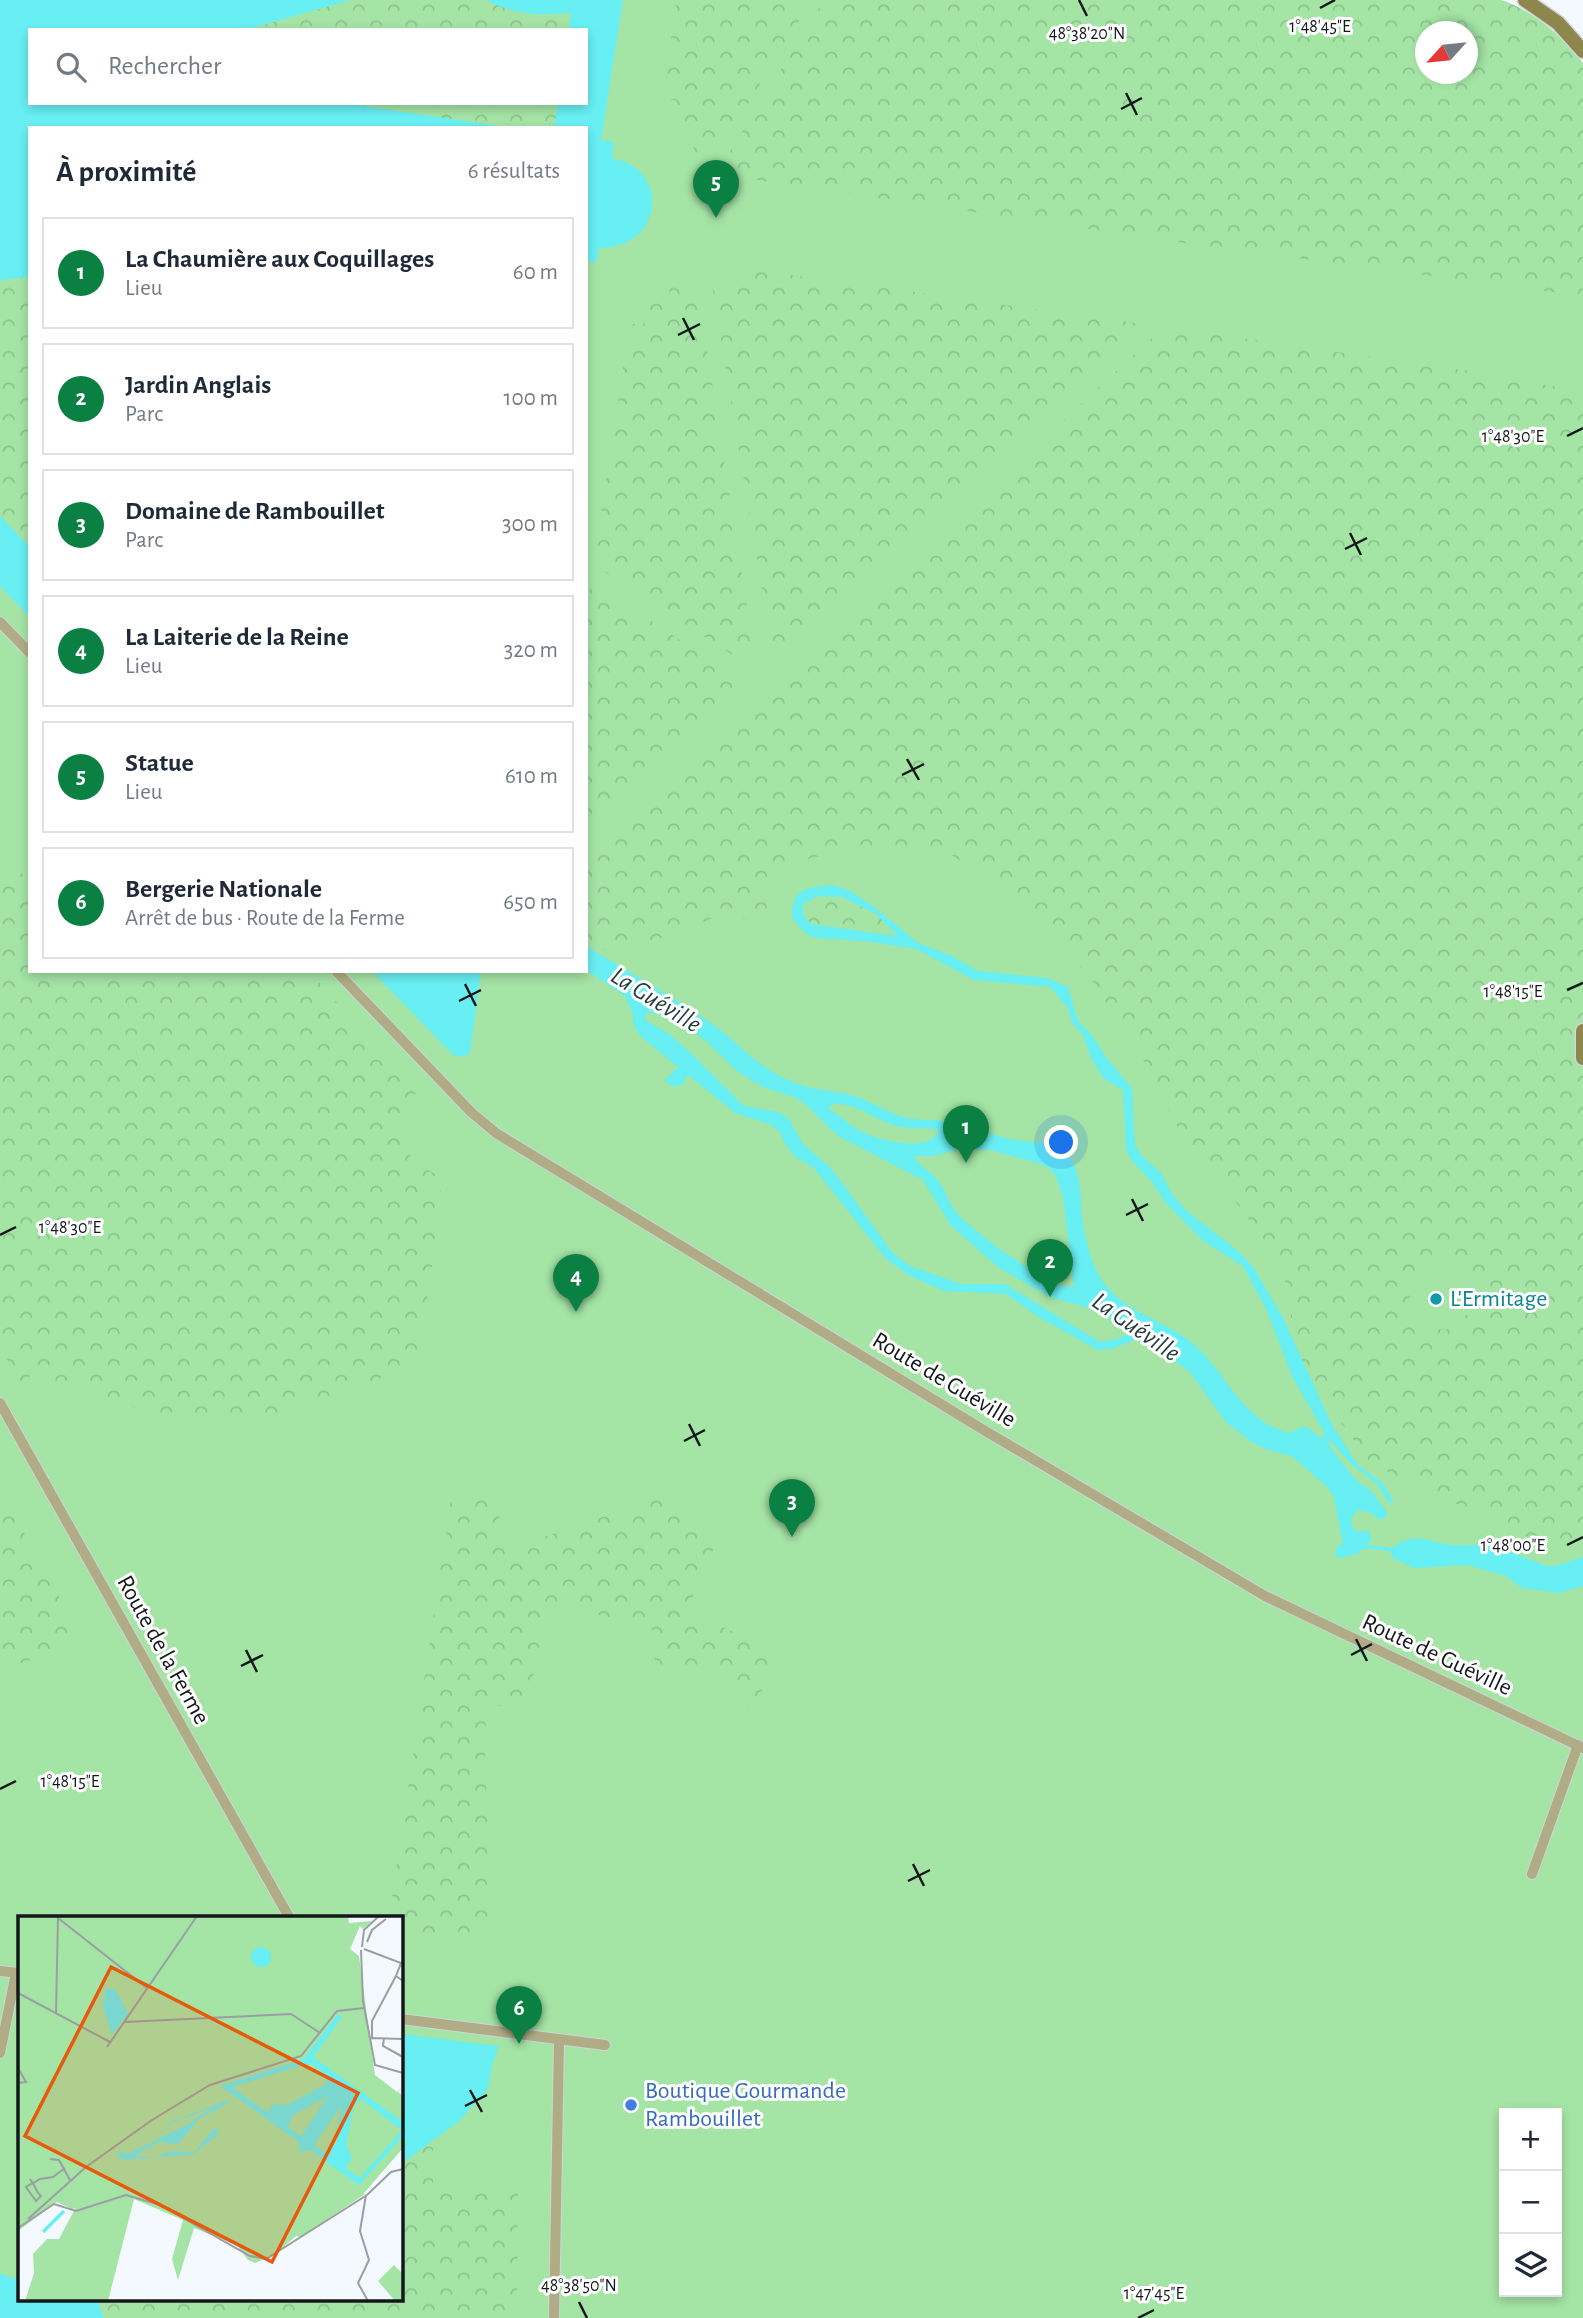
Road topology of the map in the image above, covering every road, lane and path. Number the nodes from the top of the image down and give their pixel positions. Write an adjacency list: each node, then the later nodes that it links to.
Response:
1 (1525, 0): 2 (main road)
2 (1583, 51)
3 (0, 622): 4 (street)
4 (28, 651)
5 (338, 973): 9 (street, Route de Guéville)
6 (1583, 1031): 7 (main road)
7 (1583, 1058)
8 (0, 1403): 11 (street, Route de la Ferme)
9 (1580, 1746): 10 (street)
10 (1532, 1874)
11 (288, 1916)
12 (0, 1971): 13 (street)
13 (18, 1973): 17 (street)
14 (402, 2019): 15 (street)
15 (559, 2041): 16 (street); 18 (street)
16 (605, 2045)
17 (0, 2053)
18 (554, 2318)

